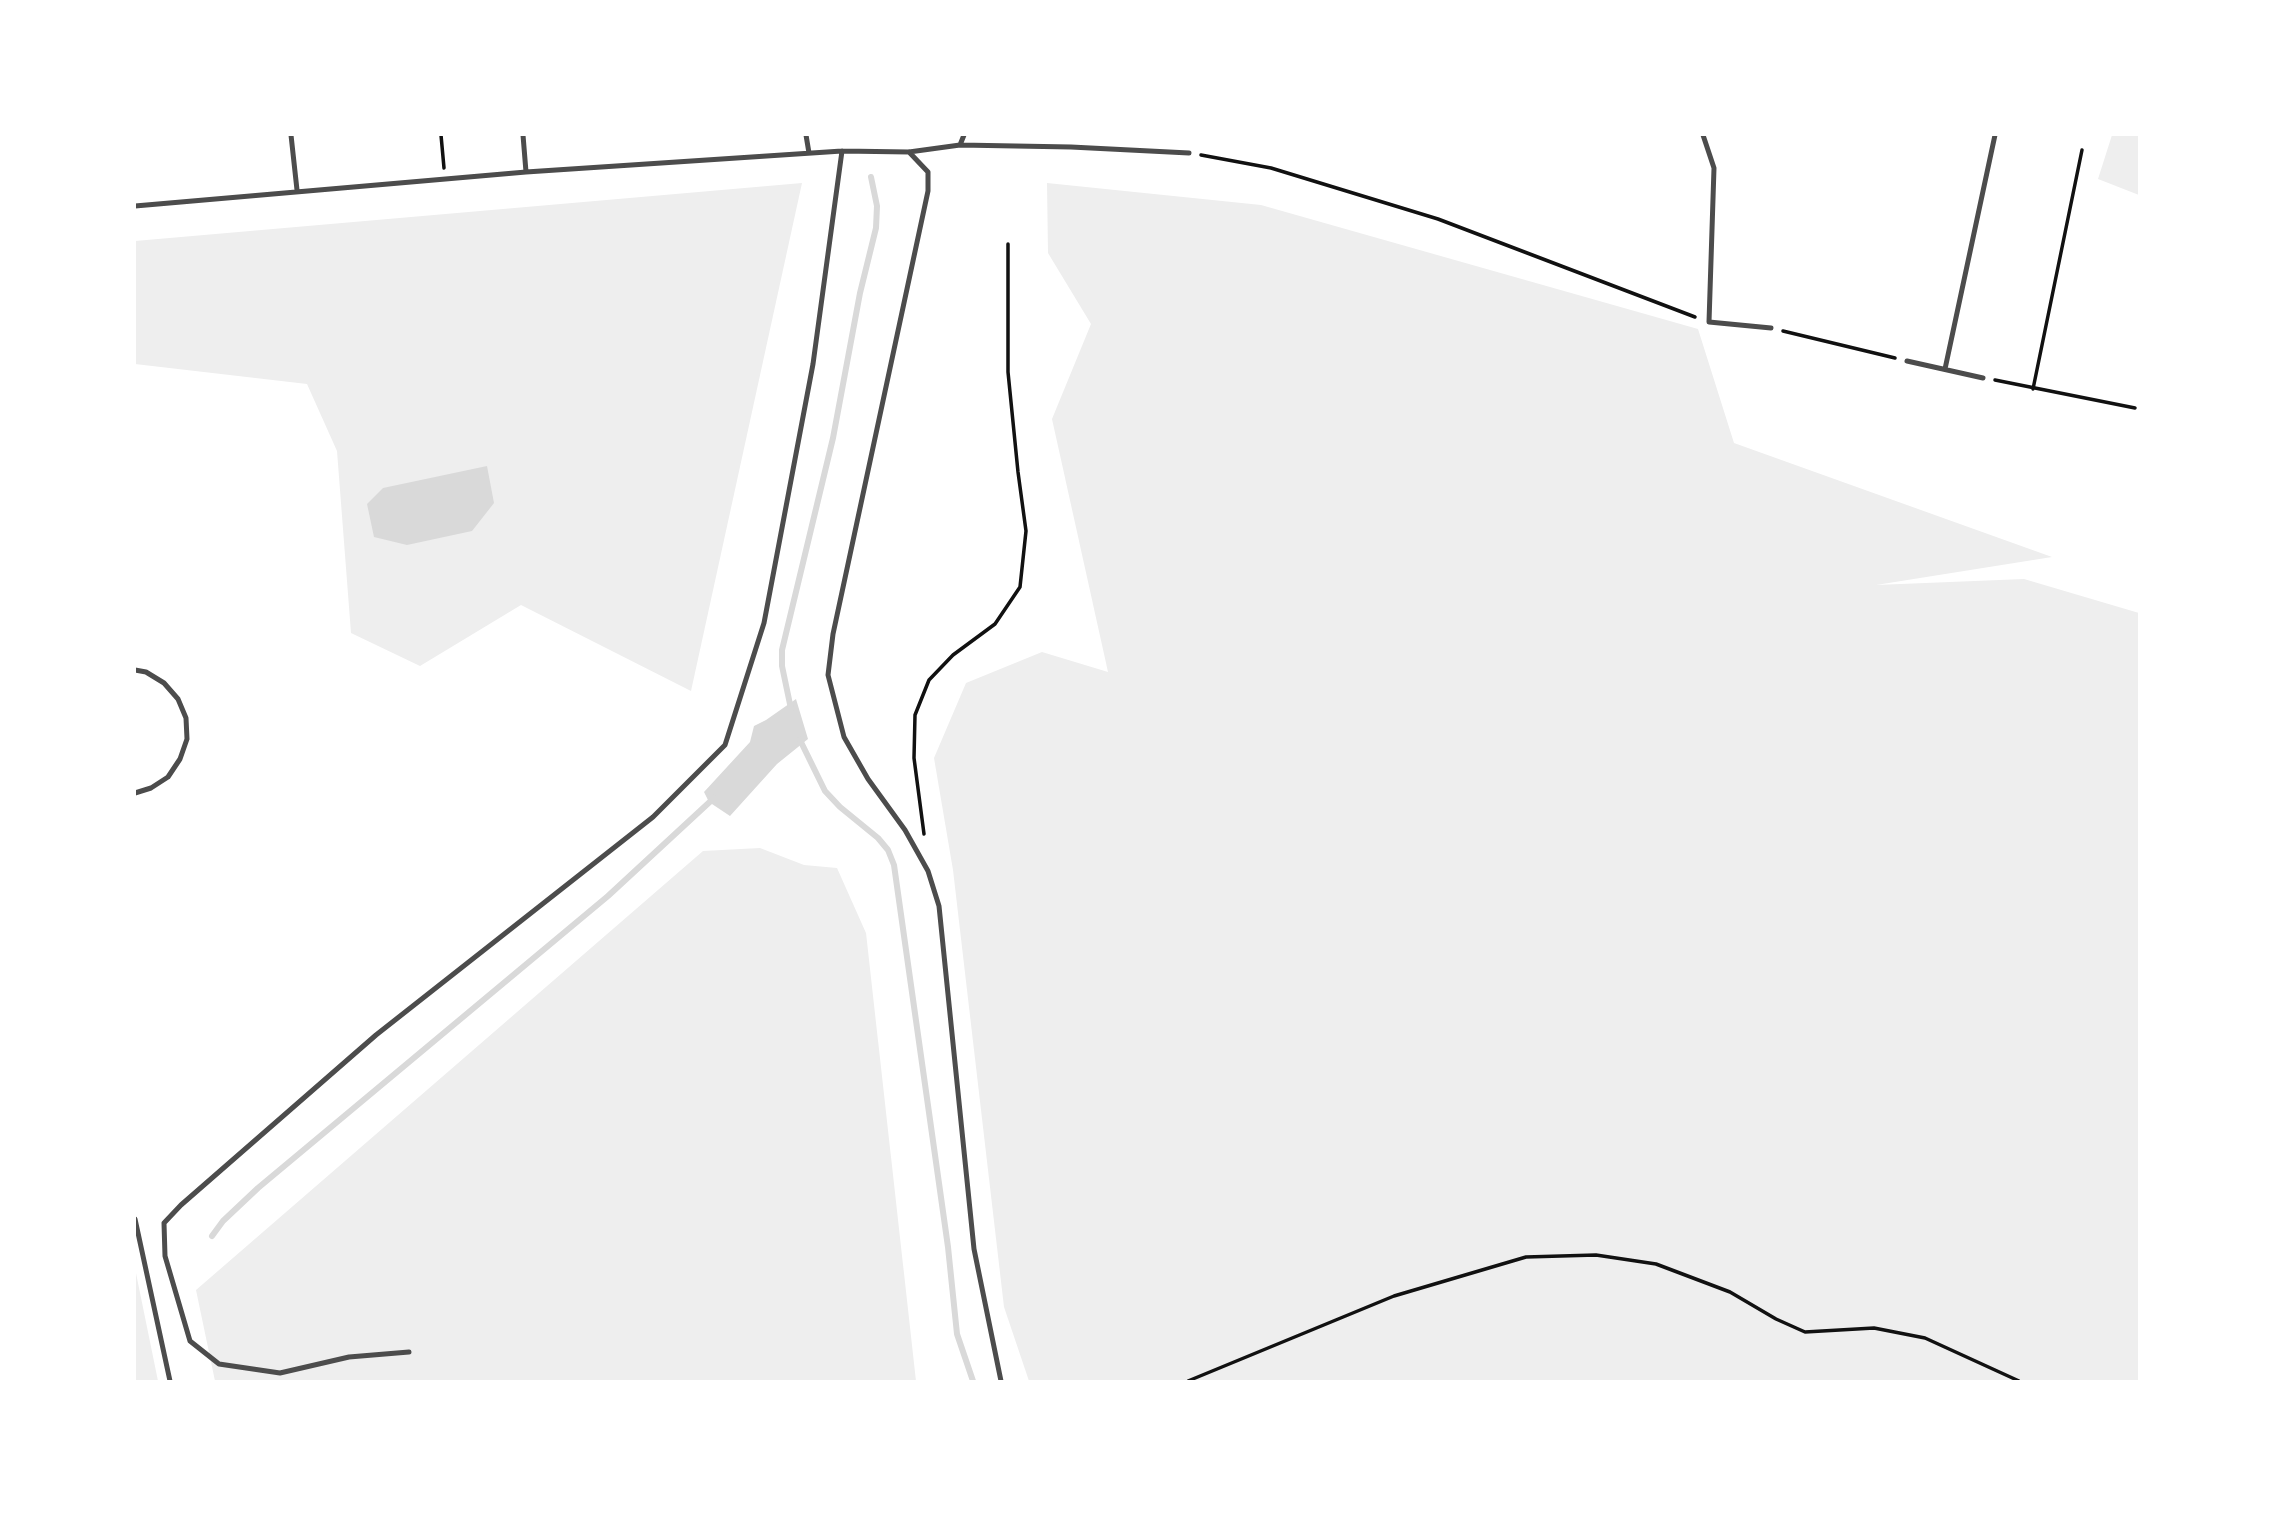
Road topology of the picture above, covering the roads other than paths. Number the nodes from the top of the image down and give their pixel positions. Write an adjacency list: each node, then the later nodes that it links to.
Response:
1 (291, 135): 13 (lane)
2 (523, 135): 12 (lane)
3 (806, 135): 10 (lane)
4 (964, 135): 7 (lane)
5 (1703, 135): 15 (lane)
6 (1995, 135): 17 (lane)
7 (960, 145): 9 (lane); 11 (lane)
8 (842, 151): 9 (lane); 10 (lane); 22 (lane)
9 (909, 152): 24 (lane)
10 (809, 153): 12 (lane)
11 (1189, 153)
12 (526, 172): 13 (lane)
13 (297, 190): 14 (lane)
14 (135, 206)
15 (1771, 328)
16 (1908, 361): 17 (lane)
17 (1945, 369): 18 (lane)
18 (1983, 378)
19 (135, 670): 20 (lane)
20 (135, 793)
21 (135, 1219): 23 (lane)
22 (409, 1352)
23 (170, 1381)
24 (1001, 1381)

